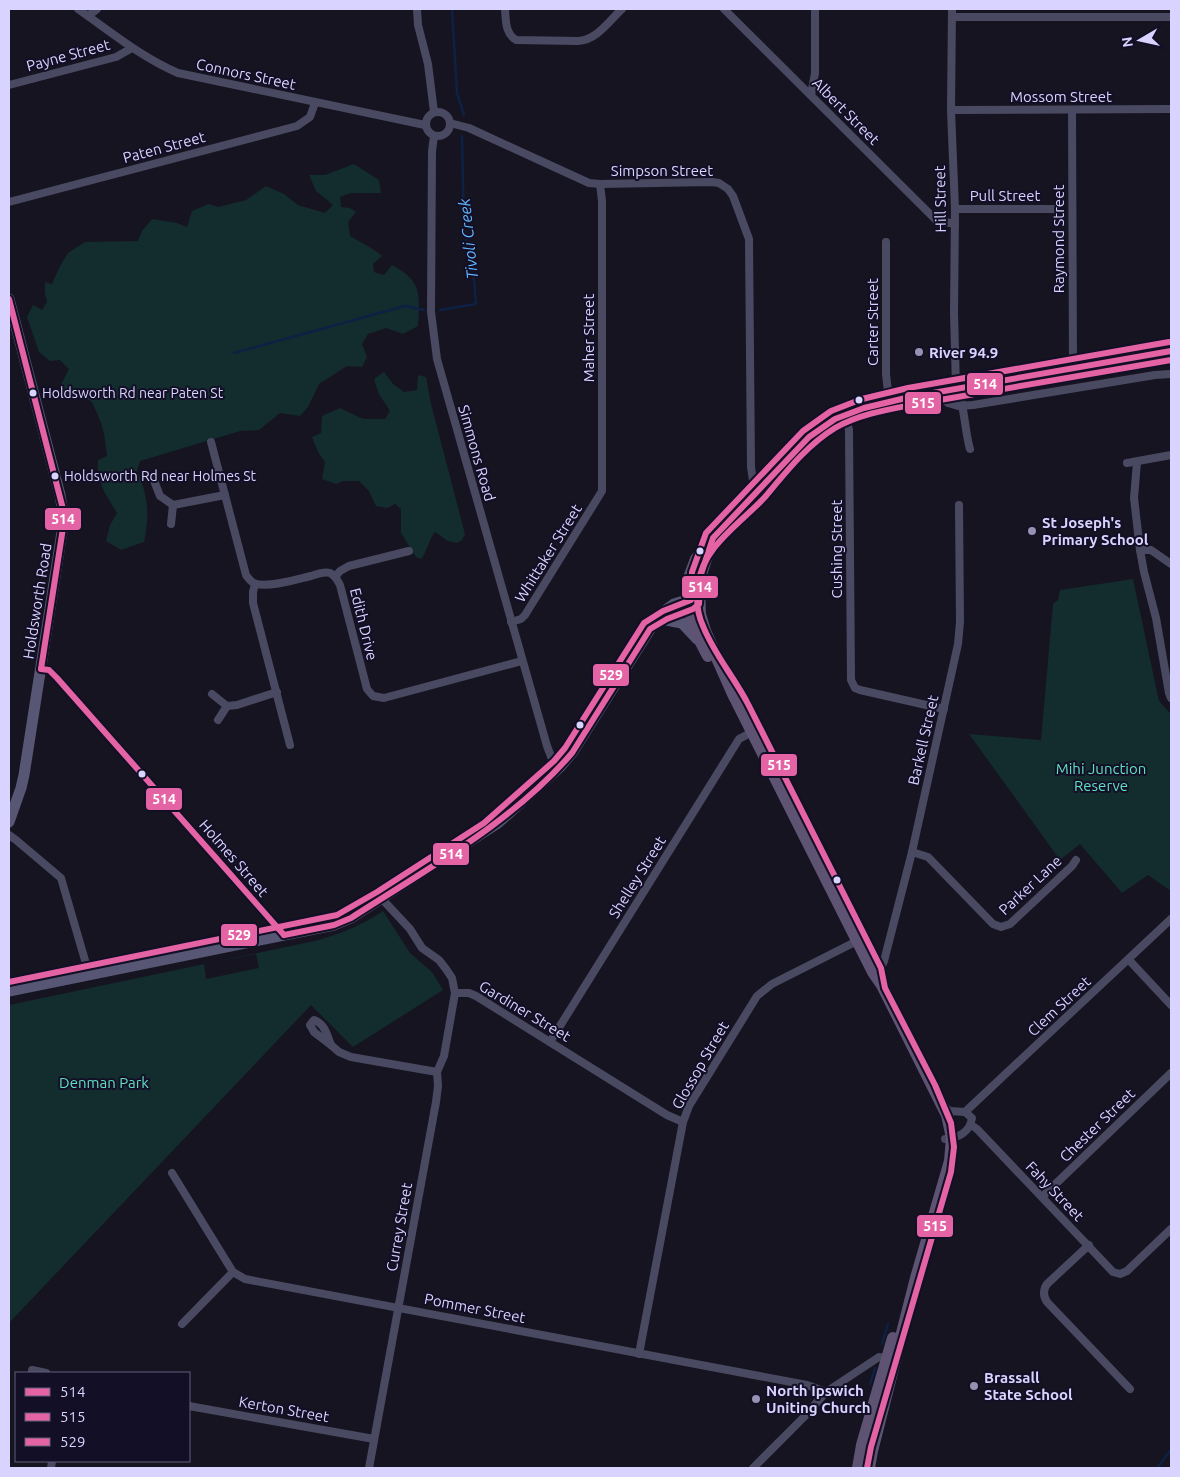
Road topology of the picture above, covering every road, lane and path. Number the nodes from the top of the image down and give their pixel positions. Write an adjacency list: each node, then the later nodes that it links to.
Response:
1 (78, 9): 9 (street, Connors Street)
2 (97, 9): 9 (street)
3 (417, 9): 19 (street)
4 (505, 9): 5 (street)
5 (622, 9)
6 (724, 9): 14 (street, Albert Street)
7 (815, 9): 14 (street)
8 (952, 9): 10 (street, Hill Street)
9 (88, 16): 12 (street, Connors Street)
10 (952, 17): 11 (street); 17 (street, Hill Street)
11 (1171, 17)
12 (132, 48): 13 (street, Payne Street); 15 (street, Connors Street)
13 (9, 85)
14 (811, 95): 27 (street, Albert Street)
15 (315, 103): 21 (street, Connors Street); 24 (street, Paten Street)
16 (1171, 108): 18 (street, Mossom Street)
17 (951, 110): 18 (street, Mossom Street); 25 (street, Hill Street)
18 (1072, 110): 31 (street, Raymond Street)
19 (434, 112): 20 (street); 21 (street)
20 (453, 124): 22 (street); 23 (street, Simpson Street)
21 (426, 125): 22 (street)
22 (434, 136): 59 (street, Simmons Road)
23 (600, 184): 46 (street, Simpson Street); 47 (street, Maher Street)
24 (9, 202)
25 (955, 209): 26 (street, Pull Street); 27 (street, Hill Street)
26 (1055, 209)
27 (955, 224): 35 (street, Hill Street)
28 (886, 242): 37 (street, Carter Street)
29 (9, 299): 63 (main road, Holdsworth Road)
30 (1171, 351): 31 (main road)
31 (1073, 368): 35 (main road)
32 (1171, 369): 34 (street)
33 (1171, 374): 34 (street)
34 (1155, 375): 38 (street)
35 (956, 388): 36 (main road); 38 (street, Hill Street)
36 (936, 392): 37 (main road); 38 (street)
37 (889, 401): 39 (main road)
38 (961, 406): 41 (street, Hill Street)
39 (845, 414): 46 (main road); 69 (street, Cushing Street)
40 (211, 442): 48 (street)
41 (970, 450)
42 (1171, 455): 43 (street)
43 (1137, 462): 44 (street); 52 (street)
44 (1127, 463)
45 (154, 478): 49 (street)
46 (759, 490): 57 (main road)
47 (602, 491): 59 (street, Whittaker Street)
48 (225, 495): 49 (street); 56 (street)
49 (173, 505): 51 (street)
50 (959, 505): 69 (street, Barkell Street)
51 (171, 524)
52 (1140, 550): 54 (street); 67 (street)
53 (409, 551): 55 (street)
54 (1171, 564)
55 (336, 577): 56 (street, Edith Drive); 62 (street, Edith Drive)
56 (255, 584): 64 (street)
57 (693, 604): 58 (main road); 60 (main road); 61 (main road); 66 (main road)
58 (666, 620): 60 (main road); 61 (main road)
59 (511, 622): 62 (street, Simmons Road)
60 (650, 629): 73 (main road)
61 (700, 642): 66 (main road)
62 (522, 661): 73 (street, Simmons Road)
63 (41, 668): 74 (main road, Holdsworth Road); 80 (street, Holmes Street)
64 (277, 692): 68 (street); 72 (street)
65 (212, 694): 68 (street)
66 (733, 694): 71 (main road)
67 (1171, 698)
68 (227, 706): 70 (street)
69 (944, 709): 76 (street, Barkell Street)
70 (218, 720)
71 (752, 732): 81 (main road); 88 (street, Shelley Street)
72 (290, 745)
73 (560, 767): 78 (main road)
74 (9, 822)
75 (9, 835): 84 (street)
76 (912, 852): 77 (street, Parker Lane); 83 (street, Barkell Street)
77 (1076, 860)
78 (382, 899): 80 (main road); 86 (street, Gardiner Street)
79 (1171, 919): 82 (street, Clem Street)
80 (284, 935): 84 (main road)
81 (857, 941): 83 (main road); 94 (street, Glossop Street)
82 (1129, 960): 87 (street); 92 (street, Clem Street)
83 (873, 972): 93 (main road)
84 (89, 974): 85 (main road)
85 (9, 991)
86 (455, 993): 88 (street, Gardiner Street); 90 (street, Currey Street)
87 (1171, 1005)
88 (550, 1042): 94 (street, Gardiner Street)
89 (331, 1045): 90 (street)
90 (437, 1072): 102 (street, Currey Street)
91 (1171, 1074): 98 (street, Chester Street)
92 (965, 1112): 93 (street); 95 (street)
93 (947, 1113): 96 (main road)
94 (683, 1122): 104 (street, Glossop Street)
95 (971, 1125): 96 (street); 98 (street, Fahy Street)
96 (949, 1139): 105 (main road)
97 (172, 1173): 101 (street)
98 (1042, 1196): 100 (street, Fahy Street)
99 (1171, 1229): 100 (street, Fahy Street)
100 (1089, 1245): 108 (street)
101 (233, 1272): 102 (street, Pommer Street); 103 (street)
102 (398, 1308): 104 (street, Pommer Street); 111 (street, Currey Street)
103 (182, 1324)
104 (639, 1354): 109 (street, Pommer Street)
105 (891, 1359): 109 (street); 114 (main road); 115 (main road)
106 (32, 1370): 107 (street)
107 (41, 1372)
108 (1130, 1390)
109 (826, 1392): 113 (street)
110 (190, 1406): 111 (street, Kerton Street)
111 (374, 1439): 112 (street, Currey Street)
112 (369, 1468)
113 (753, 1468)
114 (858, 1468)
115 (869, 1468)

